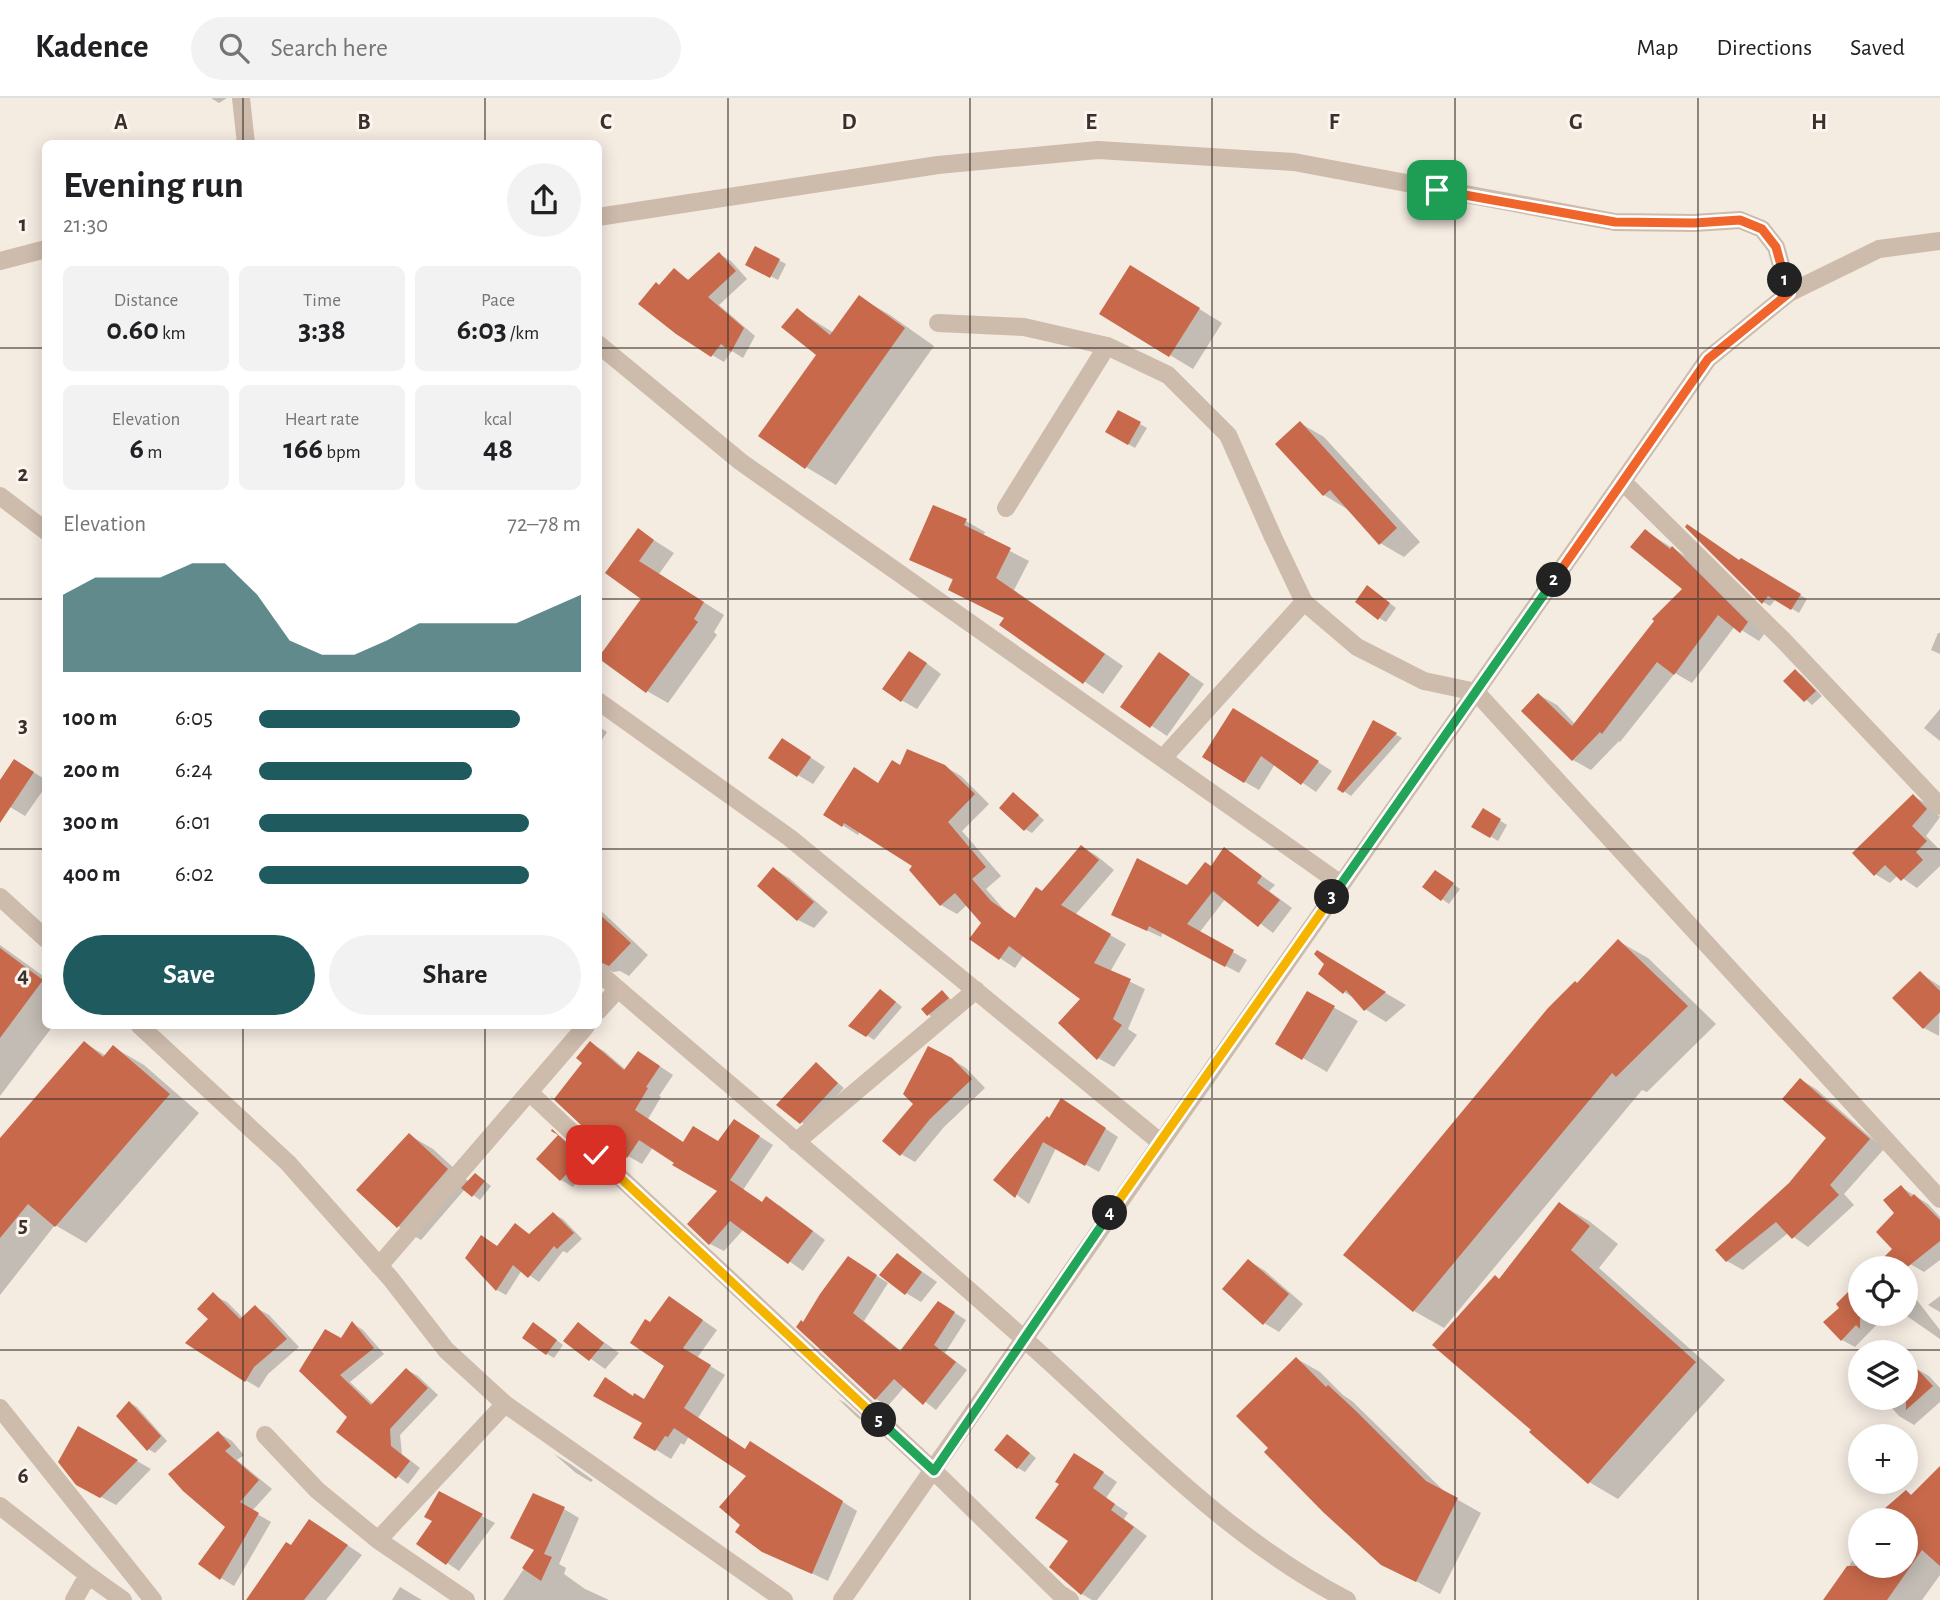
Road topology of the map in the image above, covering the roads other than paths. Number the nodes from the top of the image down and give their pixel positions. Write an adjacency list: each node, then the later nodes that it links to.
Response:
1 (241, 98): 2 (street)
2 (246, 140)
3 (602, 216): 7 (street)
4 (1940, 241): 7 (street)
5 (42, 250): 6 (street)
6 (0, 261)
7 (1789, 293): 11 (street)
8 (938, 323): 9 (street)
9 (1107, 346): 13 (street); 15 (street)
10 (602, 351): 18 (street)
11 (1623, 482): 16 (street); 19 (street)
12 (0, 496): 14 (street)
13 (1006, 508)
14 (42, 528)
15 (1304, 601): 16 (street); 18 (street)
16 (1476, 692): 20 (street); 32 (street)
17 (602, 704): 25 (street)
18 (1163, 758): 20 (street)
19 (1940, 806)
20 (1341, 884): 31 (street)
21 (0, 897): 22 (street)
22 (42, 935)
23 (602, 975): 24 (street)
24 (618, 989): 26 (street); 30 (street)
25 (976, 990): 30 (street); 31 (street)
26 (602, 1007)
27 (143, 1029): 33 (street)
28 (583, 1029): 29 (street)
29 (529, 1092): 33 (street); 38 (street)
30 (796, 1142): 34 (street)
31 (1160, 1142): 34 (street)
32 (1940, 1199)
33 (379, 1266): 35 (street)
34 (1023, 1338): 38 (street); 49 (street)
35 (505, 1404): 40 (street); 46 (street)
36 (0, 1408): 44 (street)
37 (265, 1435): 40 (street)
38 (934, 1471): 47 (street); 48 (street)
39 (0, 1506): 41 (street)
40 (378, 1540): 45 (street)
41 (88, 1576): 42 (street); 43 (street)
42 (74, 1600)
43 (123, 1600)
44 (153, 1600)
45 (466, 1600)
46 (784, 1600)
47 (842, 1600)
48 (1070, 1600)
49 (1347, 1600)

